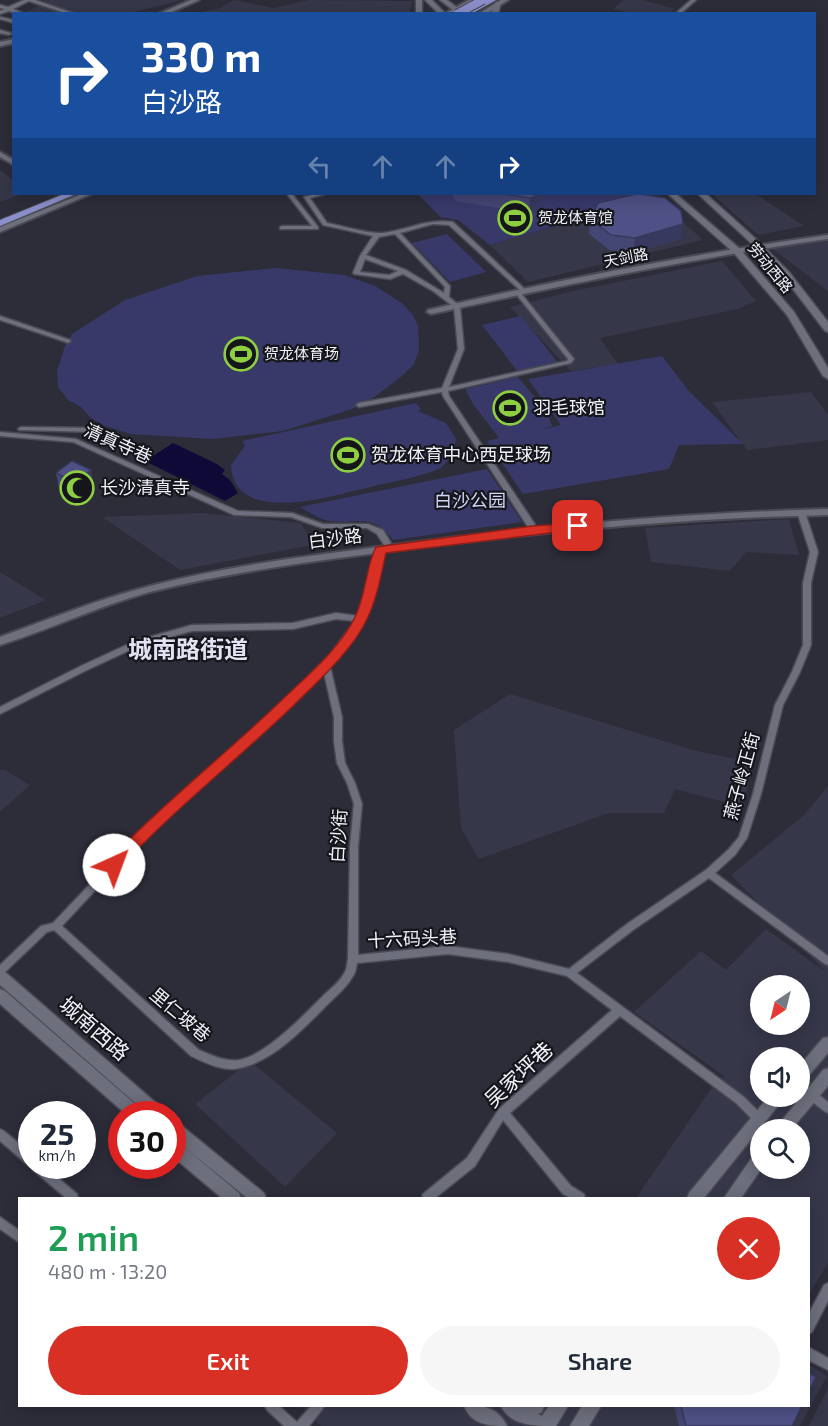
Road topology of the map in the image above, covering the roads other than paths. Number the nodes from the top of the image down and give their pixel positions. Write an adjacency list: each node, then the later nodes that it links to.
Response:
1 (29, 0): 10 (street); 12 (street)
2 (196, 0): 13 (street)
3 (428, 0): 14 (main road)
4 (443, 0): 15 (main road)
5 (473, 0): 15 (street)
6 (483, 0): 15 (main road, bridge)
7 (694, 0): 17 (street)
8 (498, 1): 15 (main road, bridge); 16 (street)
9 (0, 6): 10 (street)
10 (9, 9): 11 (street); 18 (street)
11 (17, 12)
12 (68, 12)
13 (165, 12)
14 (443, 12)
15 (460, 12)
16 (484, 12)
17 (679, 12)
18 (0, 13)
19 (0, 31): 20 (street)
20 (9, 34)
21 (50, 195): 28 (main road)
22 (69, 195): 29 (main road)
23 (85, 195): 31 (street)
24 (291, 195): 30 (street)
25 (317, 195): 33 (street)
26 (673, 195): 36 (main road, 劳动西路)
27 (703, 195): 35 (main road, 劳动西路)
28 (0, 215)
29 (0, 223)
30 (282, 228)
31 (0, 230)
32 (398, 234): 33 (street); 39 (street); 40 (street)
33 (377, 235): 37 (street)
34 (828, 237): 35 (street, 天剑路)
35 (760, 246): 36 (street, 天剑路); 44 (main road, 劳动西路)
36 (736, 250): 39 (street, 天剑路); 46 (main road, 劳动西路)
37 (363, 256): 38 (street); 38 (street)
38 (404, 271): 40 (street)
39 (521, 292): 41 (street, 天剑路); 47 (street)
40 (446, 297): 41 (street)
41 (457, 306): 42 (street, 天剑路); 47 (street)
42 (431, 312)
43 (0, 318): 45 (street)
44 (828, 329)
45 (68, 341)
46 (828, 376)
47 (445, 390): 48 (street); 55 (street)
48 (359, 405)
49 (0, 429): 50 (street)
50 (98, 430)
51 (0, 434): 56 (street, 清真寺巷)
52 (828, 504): 55 (street, 白沙路)
53 (801, 512): 54 (street, 白沙路); 56 (street, 白沙路); 62 (street, 燕子岭正街)
54 (828, 512)
55 (531, 525): 56 (street, 白沙路)
56 (384, 546): 57 (street); 58 (street, 白沙路); 59 (street, 白沙路)
57 (361, 619): 60 (street); 61 (street)
58 (0, 634)
59 (0, 641)
60 (326, 666): 63 (street); 64 (street, 白沙街)
61 (0, 711)
62 (709, 873): 66 (street); 68 (street, 燕子岭正街)
63 (56, 926): 65 (street, 里仁坡巷); 67 (street)
64 (352, 940): 65 (street, 里仁坡巷)
65 (353, 960): 68 (street, 十六码头巷)
66 (828, 961)
67 (0, 971)
68 (570, 973): 72 (street)
69 (0, 976): 80 (main road, 城南西路)
70 (0, 995): 73 (main road, 城南西路)
71 (0, 1010): 73 (main road)
72 (618, 1011): 83 (street, 吴家坪巷); 84 (street)
73 (26, 1017): 79 (main road, 城南西路)
74 (828, 1043): 75 (main road)
75 (810, 1063)
76 (828, 1075): 77 (main road)
77 (810, 1087)
78 (810, 1094): 82 (street)
79 (121, 1101)
80 (143, 1101)
81 (769, 1107): 84 (main road)
82 (828, 1108)
83 (503, 1112): 95 (street, 吴家坪巷); 96 (street)
84 (759, 1119)
85 (750, 1130): 97 (main road)
86 (0, 1134): 88 (street)
87 (186, 1139): 94 (main road)
88 (18, 1149)
89 (186, 1158): 93 (main road)
90 (750, 1172): 98 (main road)
91 (52, 1179): 92 (street)
92 (72, 1197)
93 (232, 1197)
94 (257, 1197)
95 (428, 1197)
96 (578, 1197)
97 (696, 1197)
98 (733, 1197)
99 (0, 1222): 100 (street)
100 (18, 1236)
101 (828, 1289): 102 (street)
102 (810, 1324)
103 (810, 1354): 104 (street)
104 (828, 1365)
105 (273, 1407): 112 (street)
106 (317, 1407): 113 (street)
107 (474, 1407): 114 (main road)
108 (512, 1407): 115 (main road)
109 (559, 1407): 116 (main road)
110 (592, 1407): 117 (main road)
111 (593, 1407): 118 (main road)
112 (293, 1426)
113 (301, 1426)
114 (498, 1426)
115 (542, 1426)
116 (546, 1426)
117 (579, 1426)
118 (590, 1426)

